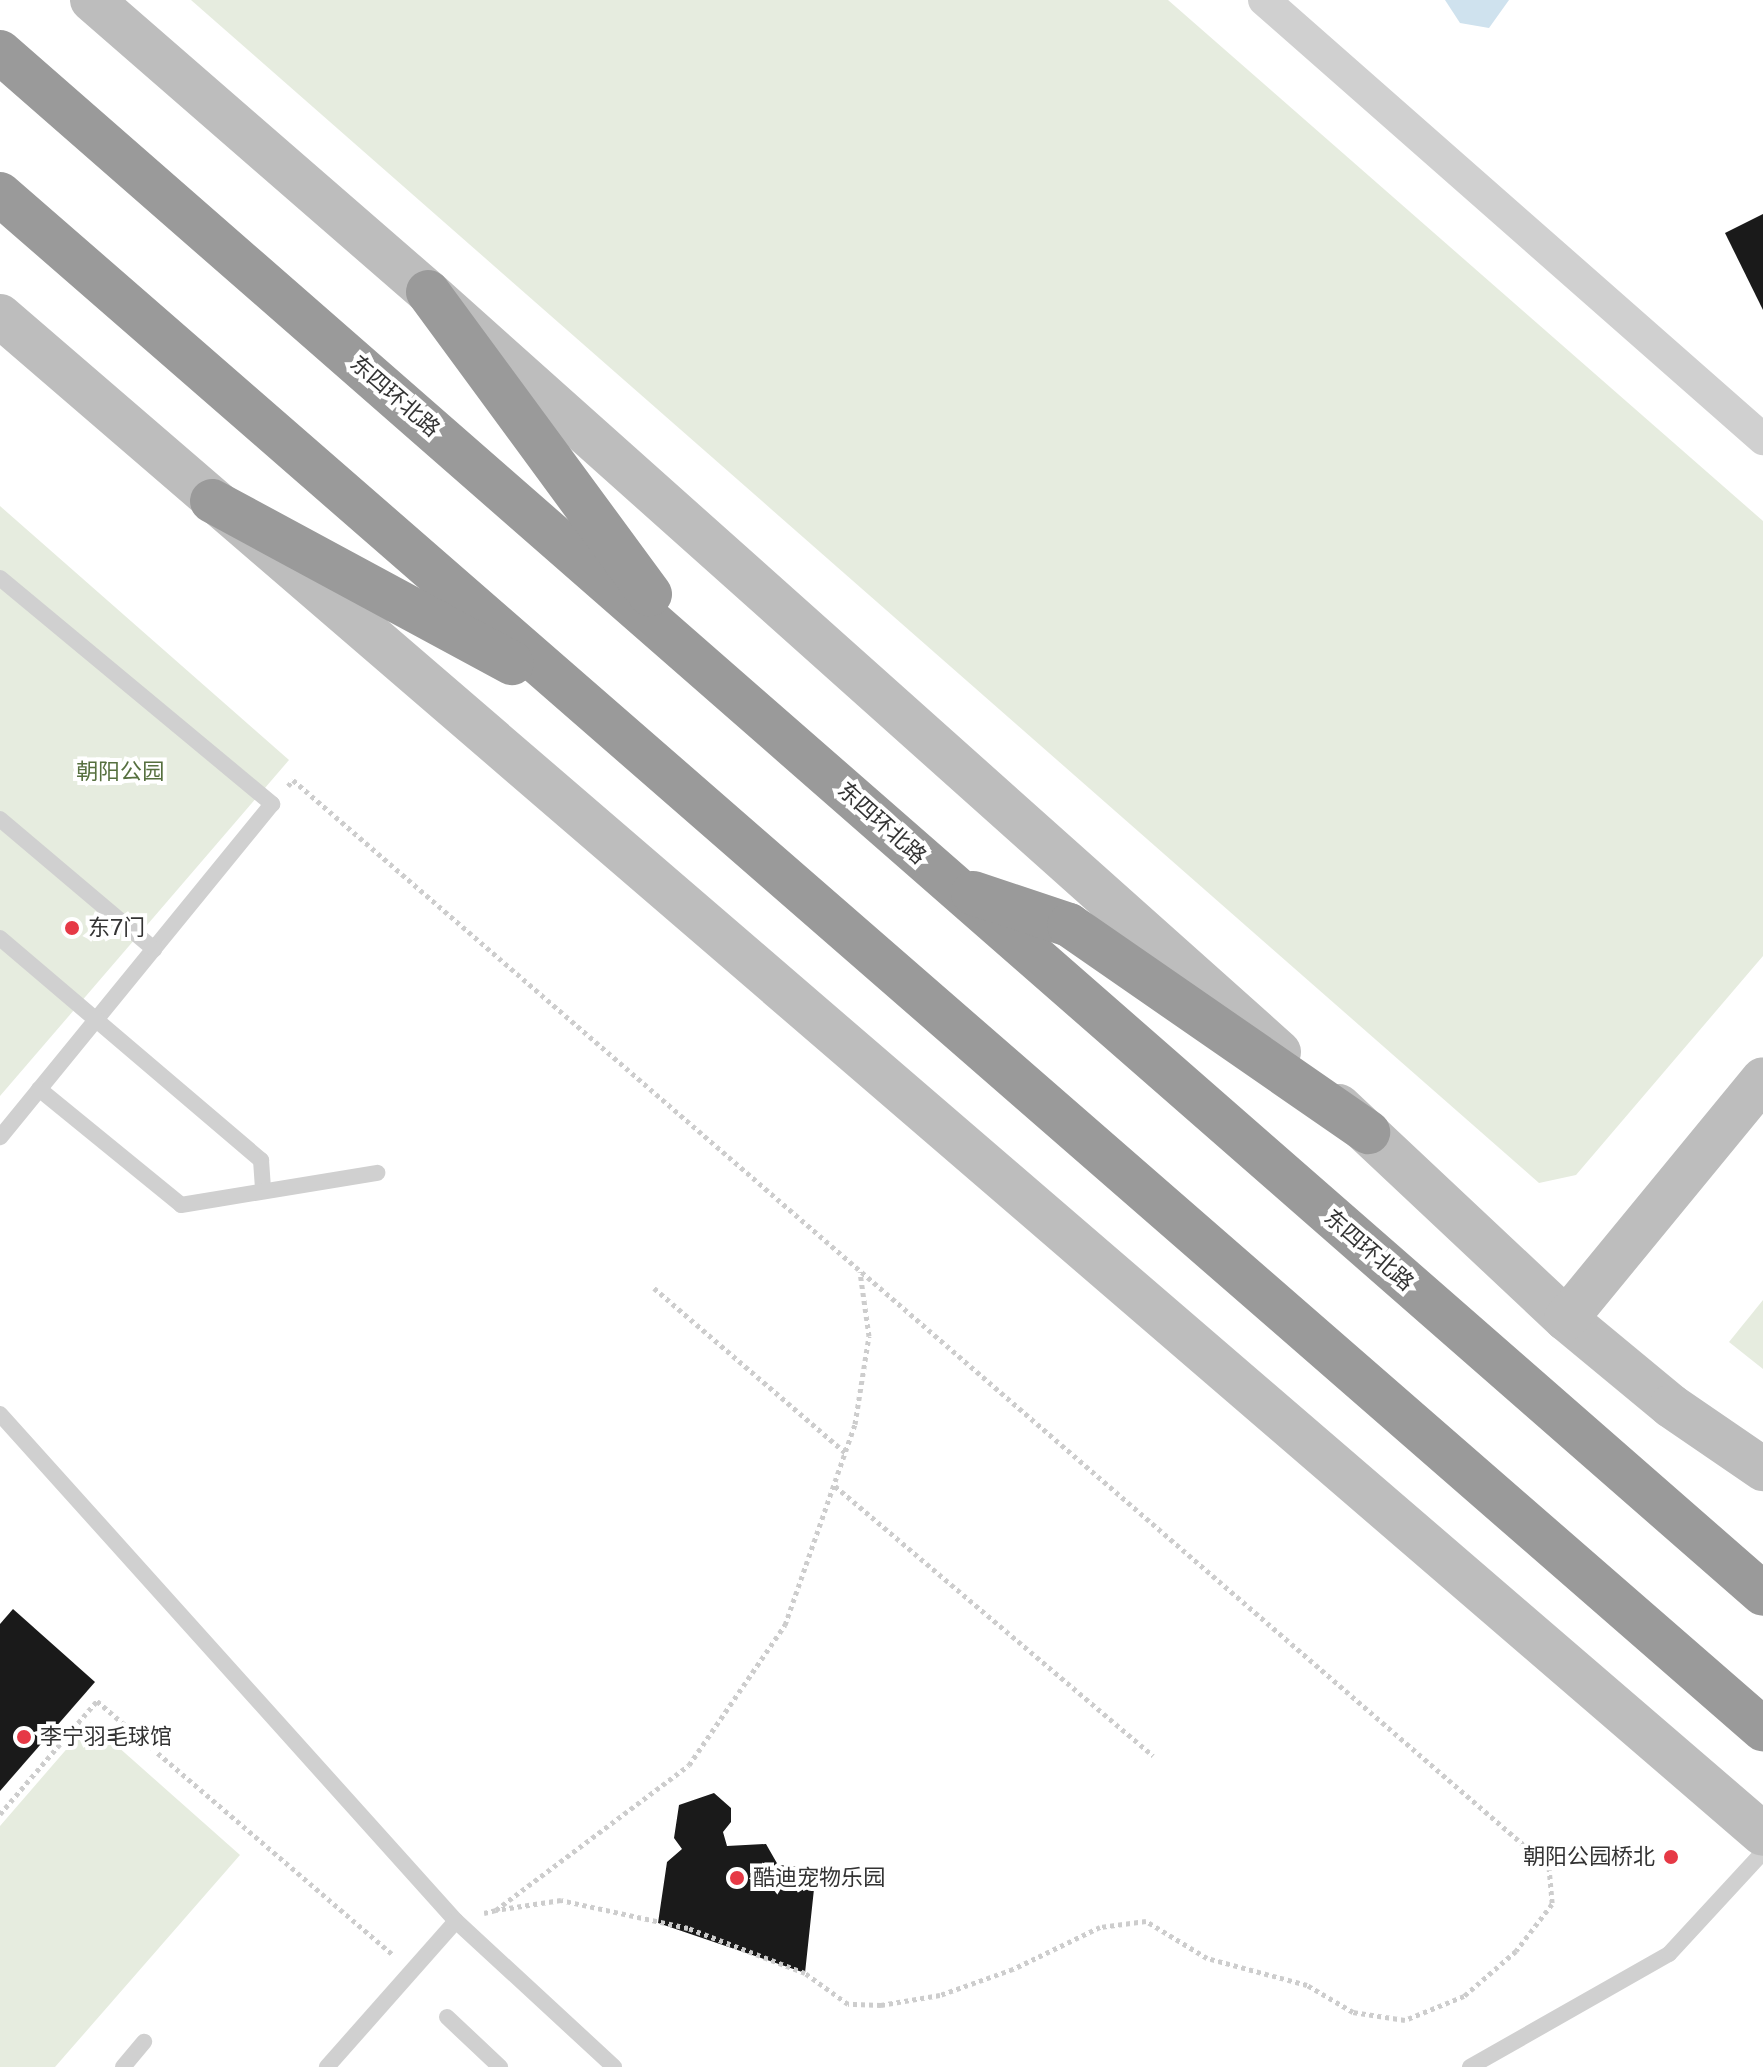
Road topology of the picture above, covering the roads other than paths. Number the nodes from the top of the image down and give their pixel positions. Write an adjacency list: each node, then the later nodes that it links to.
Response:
1 (92, 0): 5 (street)
2 (1264, 0): 7 (street)
3 (0, 52): 10 (highway, 东四环北路)
4 (0, 194): 11 (highway)
5 (428, 292): 10 (highway); 19 (street)
6 (0, 316): 8 (street)
7 (1763, 439)
8 (212, 501): 11 (highway); 28 (street)
9 (0, 578): 15 (lane)
10 (696, 658): 13 (highway, 东四环北路)
11 (582, 701): 27 (highway)
12 (0, 819): 15 (lane)
13 (952, 886): 19 (highway); 26 (highway, 东四环北路)
14 (0, 938): 16 (lane)
15 (154, 949): 16 (lane)
16 (97, 1018): 18 (lane); 22 (lane)
17 (1763, 1079): 23 (street)
18 (39, 1089): 20 (lane); 22 (lane)
19 (1368, 1132): 23 (street)
20 (0, 1137)
21 (377, 1173): 22 (lane)
22 (263, 1188)
23 (1566, 1319): 25 (street)
24 (0, 1414): 30 (lane)
25 (1763, 1469)
26 (1763, 1594)
27 (1763, 1729)
28 (1763, 1834)
29 (1763, 1852): 37 (lane)
30 (456, 1921): 34 (lane); 36 (lane)
31 (447, 2017): 35 (lane)
32 (144, 2042): 33 (lane)
33 (123, 2067)
34 (327, 2067)
35 (500, 2067)
36 (614, 2067)
37 (1470, 2067)

